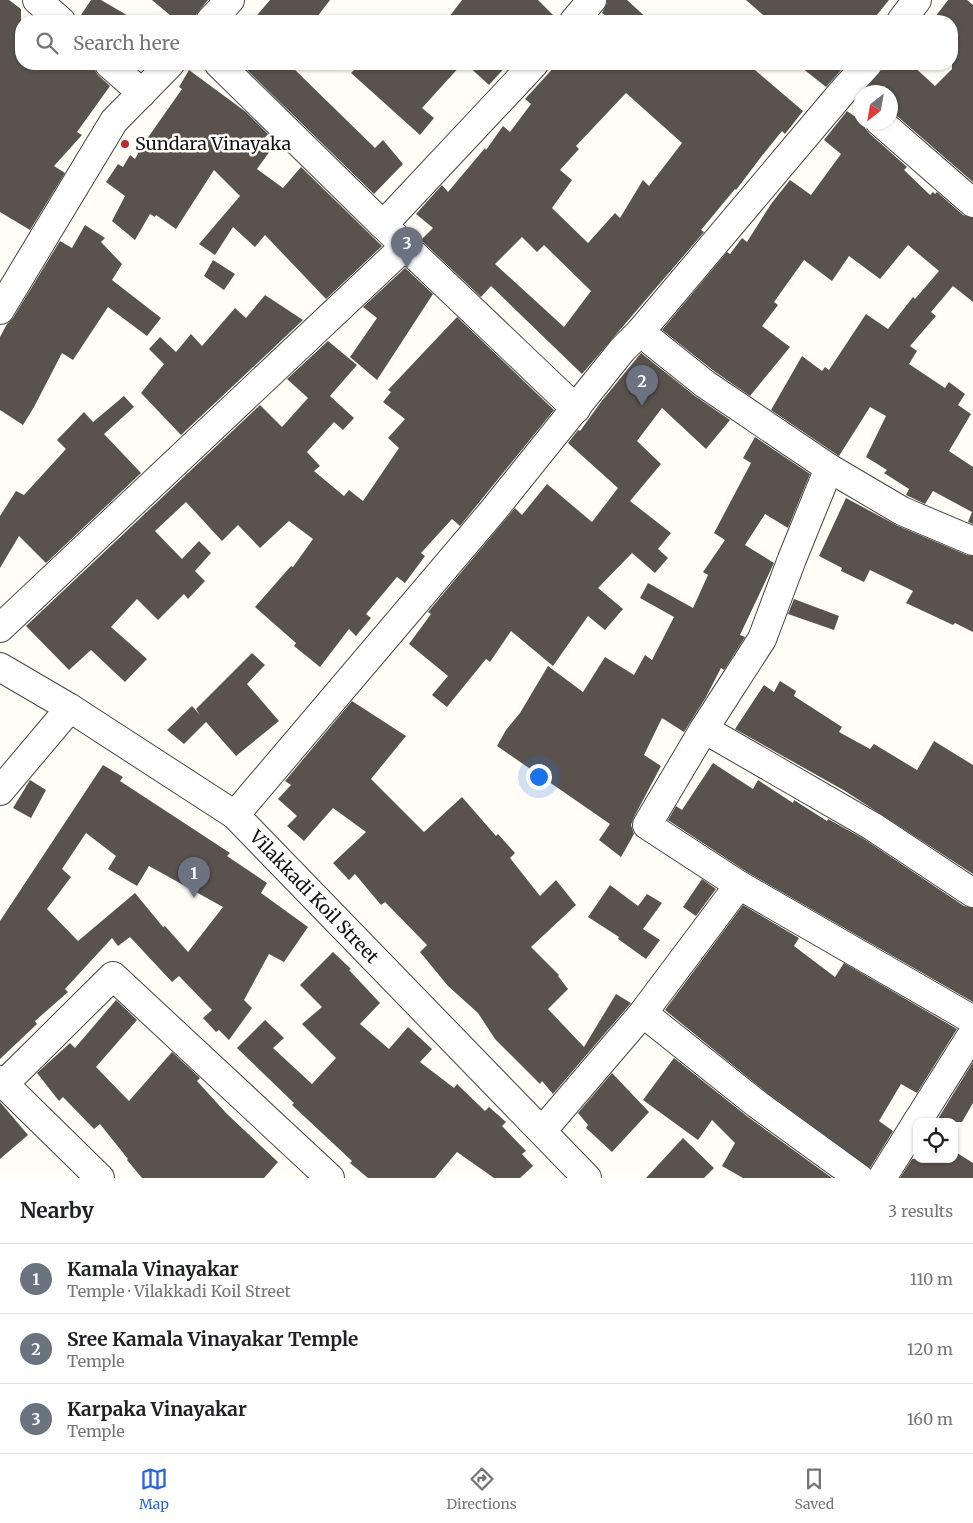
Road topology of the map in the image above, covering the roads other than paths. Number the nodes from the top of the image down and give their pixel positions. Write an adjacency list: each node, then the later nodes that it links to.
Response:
1 (37, 0): 5 (street)
2 (230, 0): 6 (street)
3 (592, 0): 7 (street)
4 (917, 0): 8 (street)
5 (54, 15)
6 (216, 15)
7 (579, 15)
8 (906, 15)
9 (116, 70): 14 (street)
10 (164, 70): 14 (street)
11 (225, 70): 18 (street)
12 (528, 70): 18 (street)
13 (865, 70): 15 (street)
14 (142, 94): 20 (street)
15 (852, 97): 21 (street)
16 (889, 130): 17 (street)
17 (973, 203)
18 (384, 225): 19 (street)
19 (405, 246): 22 (street); 25 (street)
20 (0, 310)
21 (640, 332): 22 (street); 23 (street)
22 (576, 409): 30 (street)
23 (829, 468): 24 (street); 28 (street)
24 (973, 540)
25 (0, 628)
26 (0, 666): 27 (street, Vilakkadi Koil Street)
27 (70, 708): 29 (street); 30 (street, Vilakkadi Koil Street)
28 (704, 729): 31 (street); 32 (street)
29 (0, 791)
30 (235, 815): 39 (street, Vilakkadi Koil Street)
31 (739, 885): 33 (street); 34 (street)
32 (973, 893)
33 (643, 1013): 39 (street); 43 (street)
34 (973, 1020)
35 (973, 1033): 37 (street)
36 (2, 1082): 40 (street); 41 (street)
37 (920, 1118)
38 (913, 1128): 44 (street)
39 (542, 1131): 42 (street, Vilakkadi Koil Street)
40 (100, 1178)
41 (330, 1178)
42 (587, 1178)
43 (859, 1178)
44 (882, 1178)

